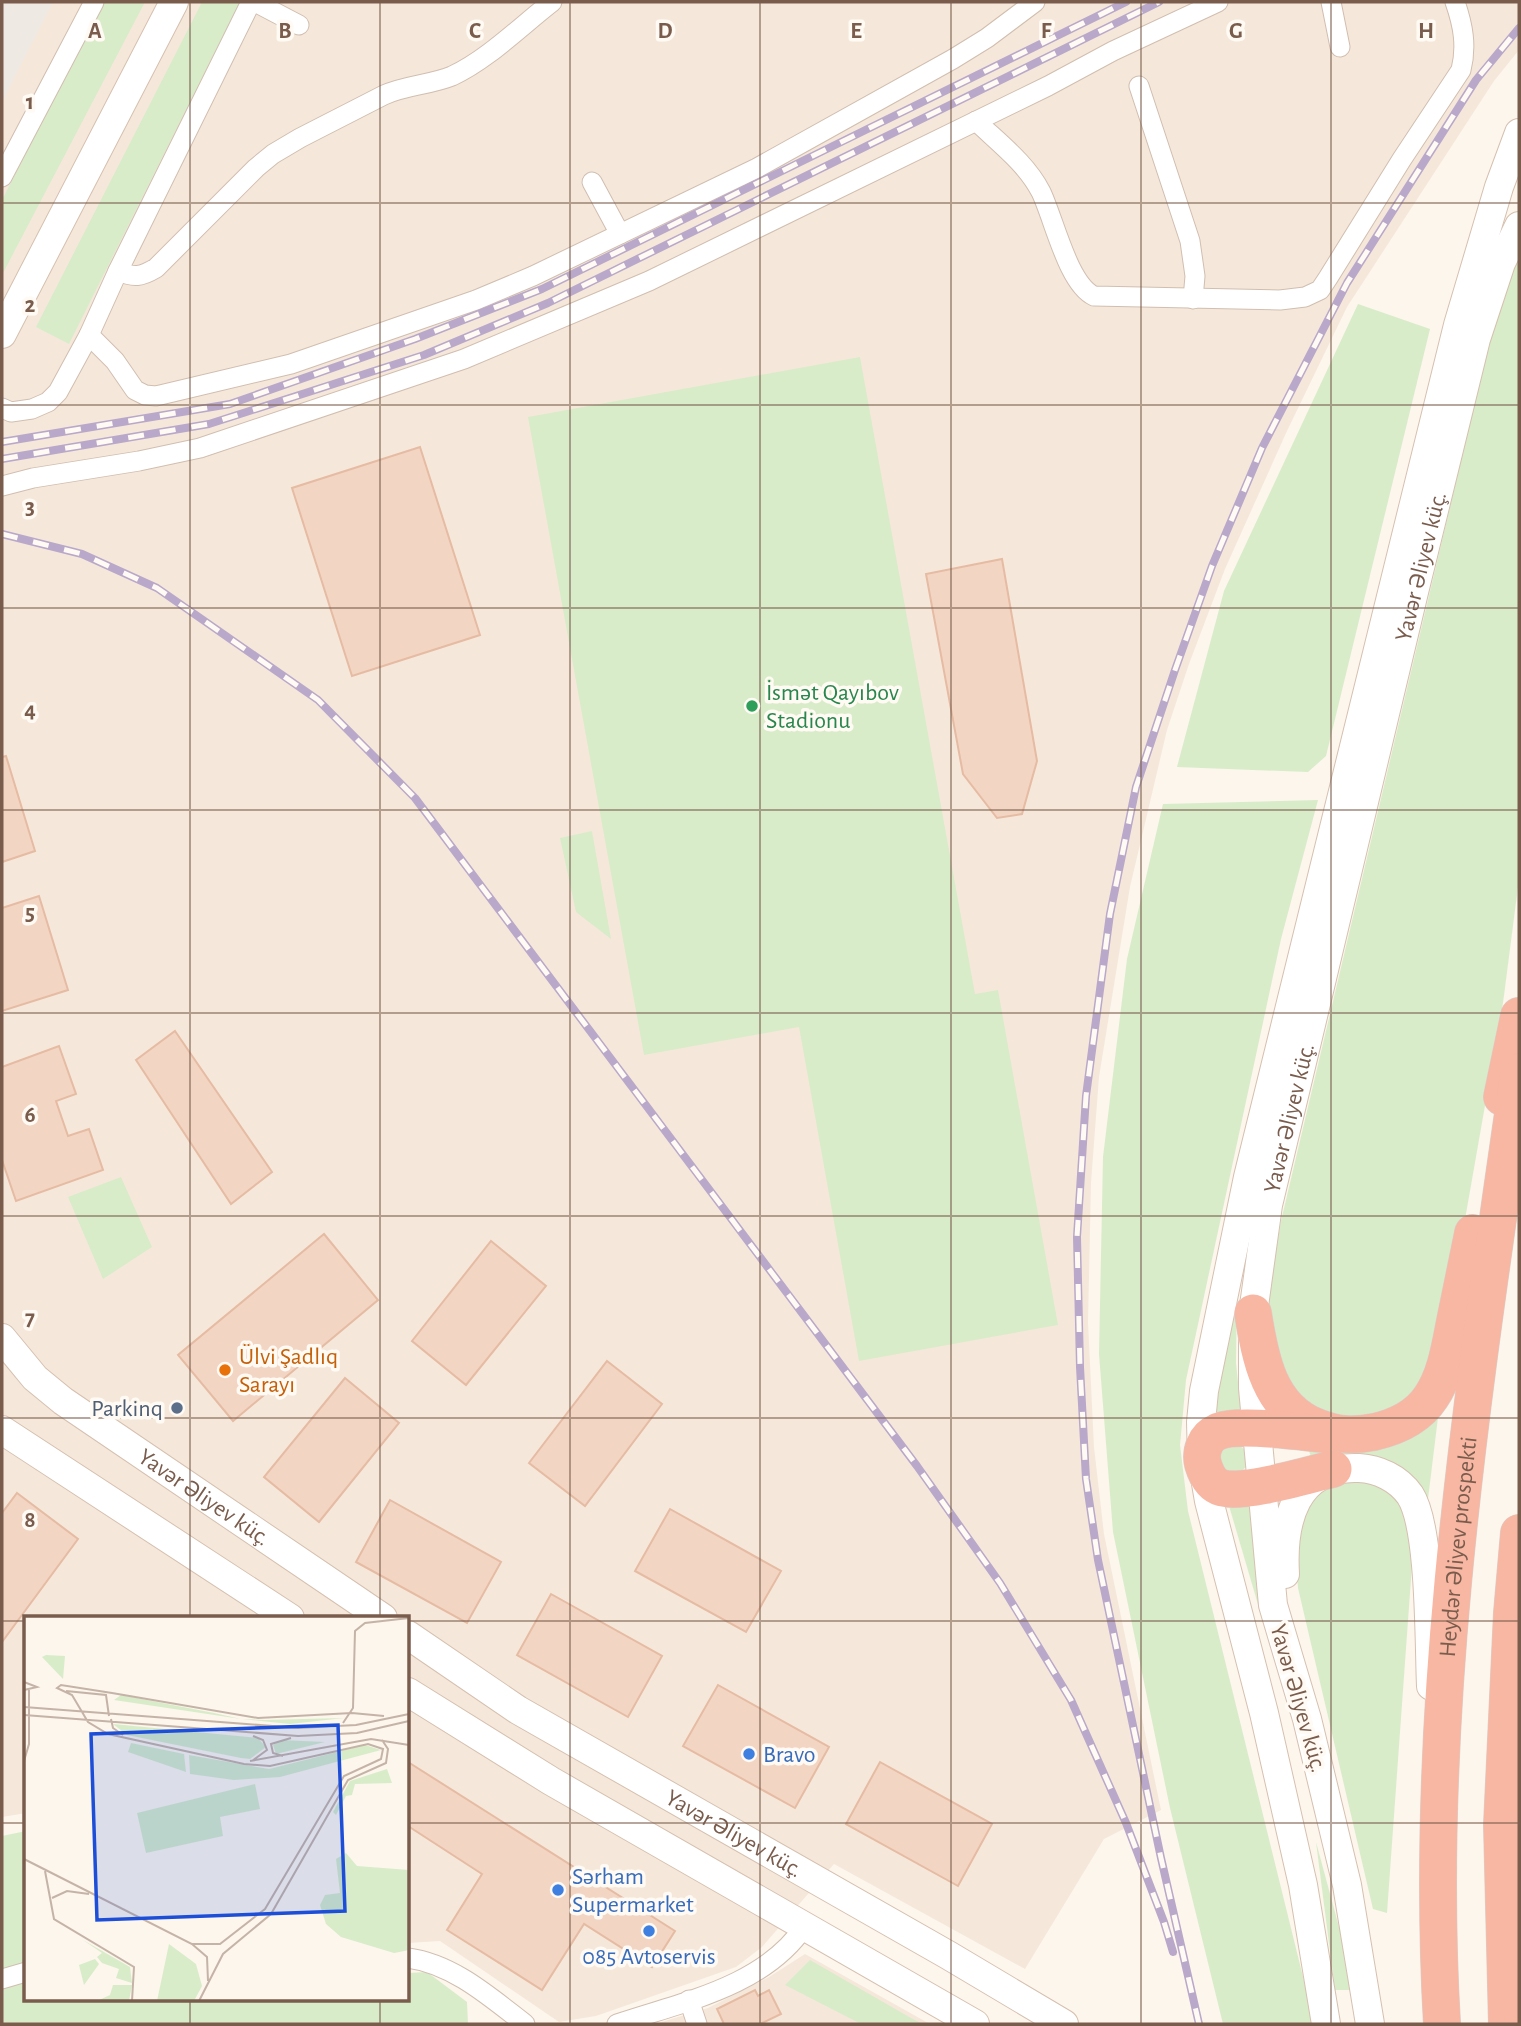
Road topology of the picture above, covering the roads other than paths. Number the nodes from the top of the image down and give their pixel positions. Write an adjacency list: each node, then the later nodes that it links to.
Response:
1 (94, 2): 14 (street)
2 (174, 2): 22 (main road)
3 (253, 2): 9 (street); 20 (street)
4 (552, 2): 20 (street)
5 (1035, 2): 18 (street)
6 (1218, 2): 12 (street)
7 (1331, 2): 10 (street)
8 (1455, 2): 21 (street)
9 (299, 25)
10 (1340, 47)
11 (1139, 86): 21 (street)
12 (976, 121): 21 (street); 25 (street)
13 (1519, 133): 19 (main road, Yavər Əliyev küç.)
14 (2, 177)
15 (592, 182): 18 (street)
16 (1519, 184): 19 (main road)
17 (1519, 226): 28 (main road, Yavər Əliyev küç.)
18 (620, 234): 23 (street)
19 (1484, 236): 33 (main road, Yavər Əliyev küç.)
20 (118, 271): 23 (street)
21 (1193, 299)
22 (2, 334)
23 (89, 335): 24 (street)
24 (2, 408)
25 (2, 486)
26 (1519, 1016): 32 (highway)
27 (1519, 1072): 41 (highway, Heydər Əliyev prospekti)
28 (1253, 1313): 31 (main road, Yavər Əliyev küç.); 32 (highway)
29 (2, 1338): 37 (main road, Yavər Əliyev küç.)
30 (2, 1430): 36 (main road)
31 (1257, 1430): 32 (highway); 33 (highway); 34 (main road, Yavər Əliyev küç.)
32 (1334, 1452): 34 (highway); 40 (main road); 41 (main road)
33 (1202, 1460): 34 (highway); 52 (main road, Yavər Əliyev küç.)
34 (1263, 1485): 40 (main road, Yavər Əliyev küç.)
35 (1519, 1533): 57 (highway)
36 (287, 1616)
37 (380, 1616)
38 (410, 1636): 51 (main road, Yavər Əliyev küç.)
39 (410, 1693): 42 (main road, Yavər Əliyev küç.)
40 (1307, 1719): 55 (main road, Yavər Əliyev küç.)
41 (1438, 1863): 56 (highway, Heydər Əliyev prospekti)
42 (804, 1927): 46 (street); 50 (main road, Yavər Əliyev küç.)
43 (410, 1958): 47 (street)
44 (24, 1973): 45 (street)
45 (2, 1979)
46 (689, 2000): 48 (street); 49 (street)
47 (518, 2022)
48 (617, 2024)
49 (697, 2024)
50 (975, 2024)
51 (1064, 2024)
52 (1326, 2024)
53 (1332, 2024): 54 (main road)
54 (1364, 2024)
55 (1370, 2024)
56 (1442, 2024)
57 (1507, 2024)

